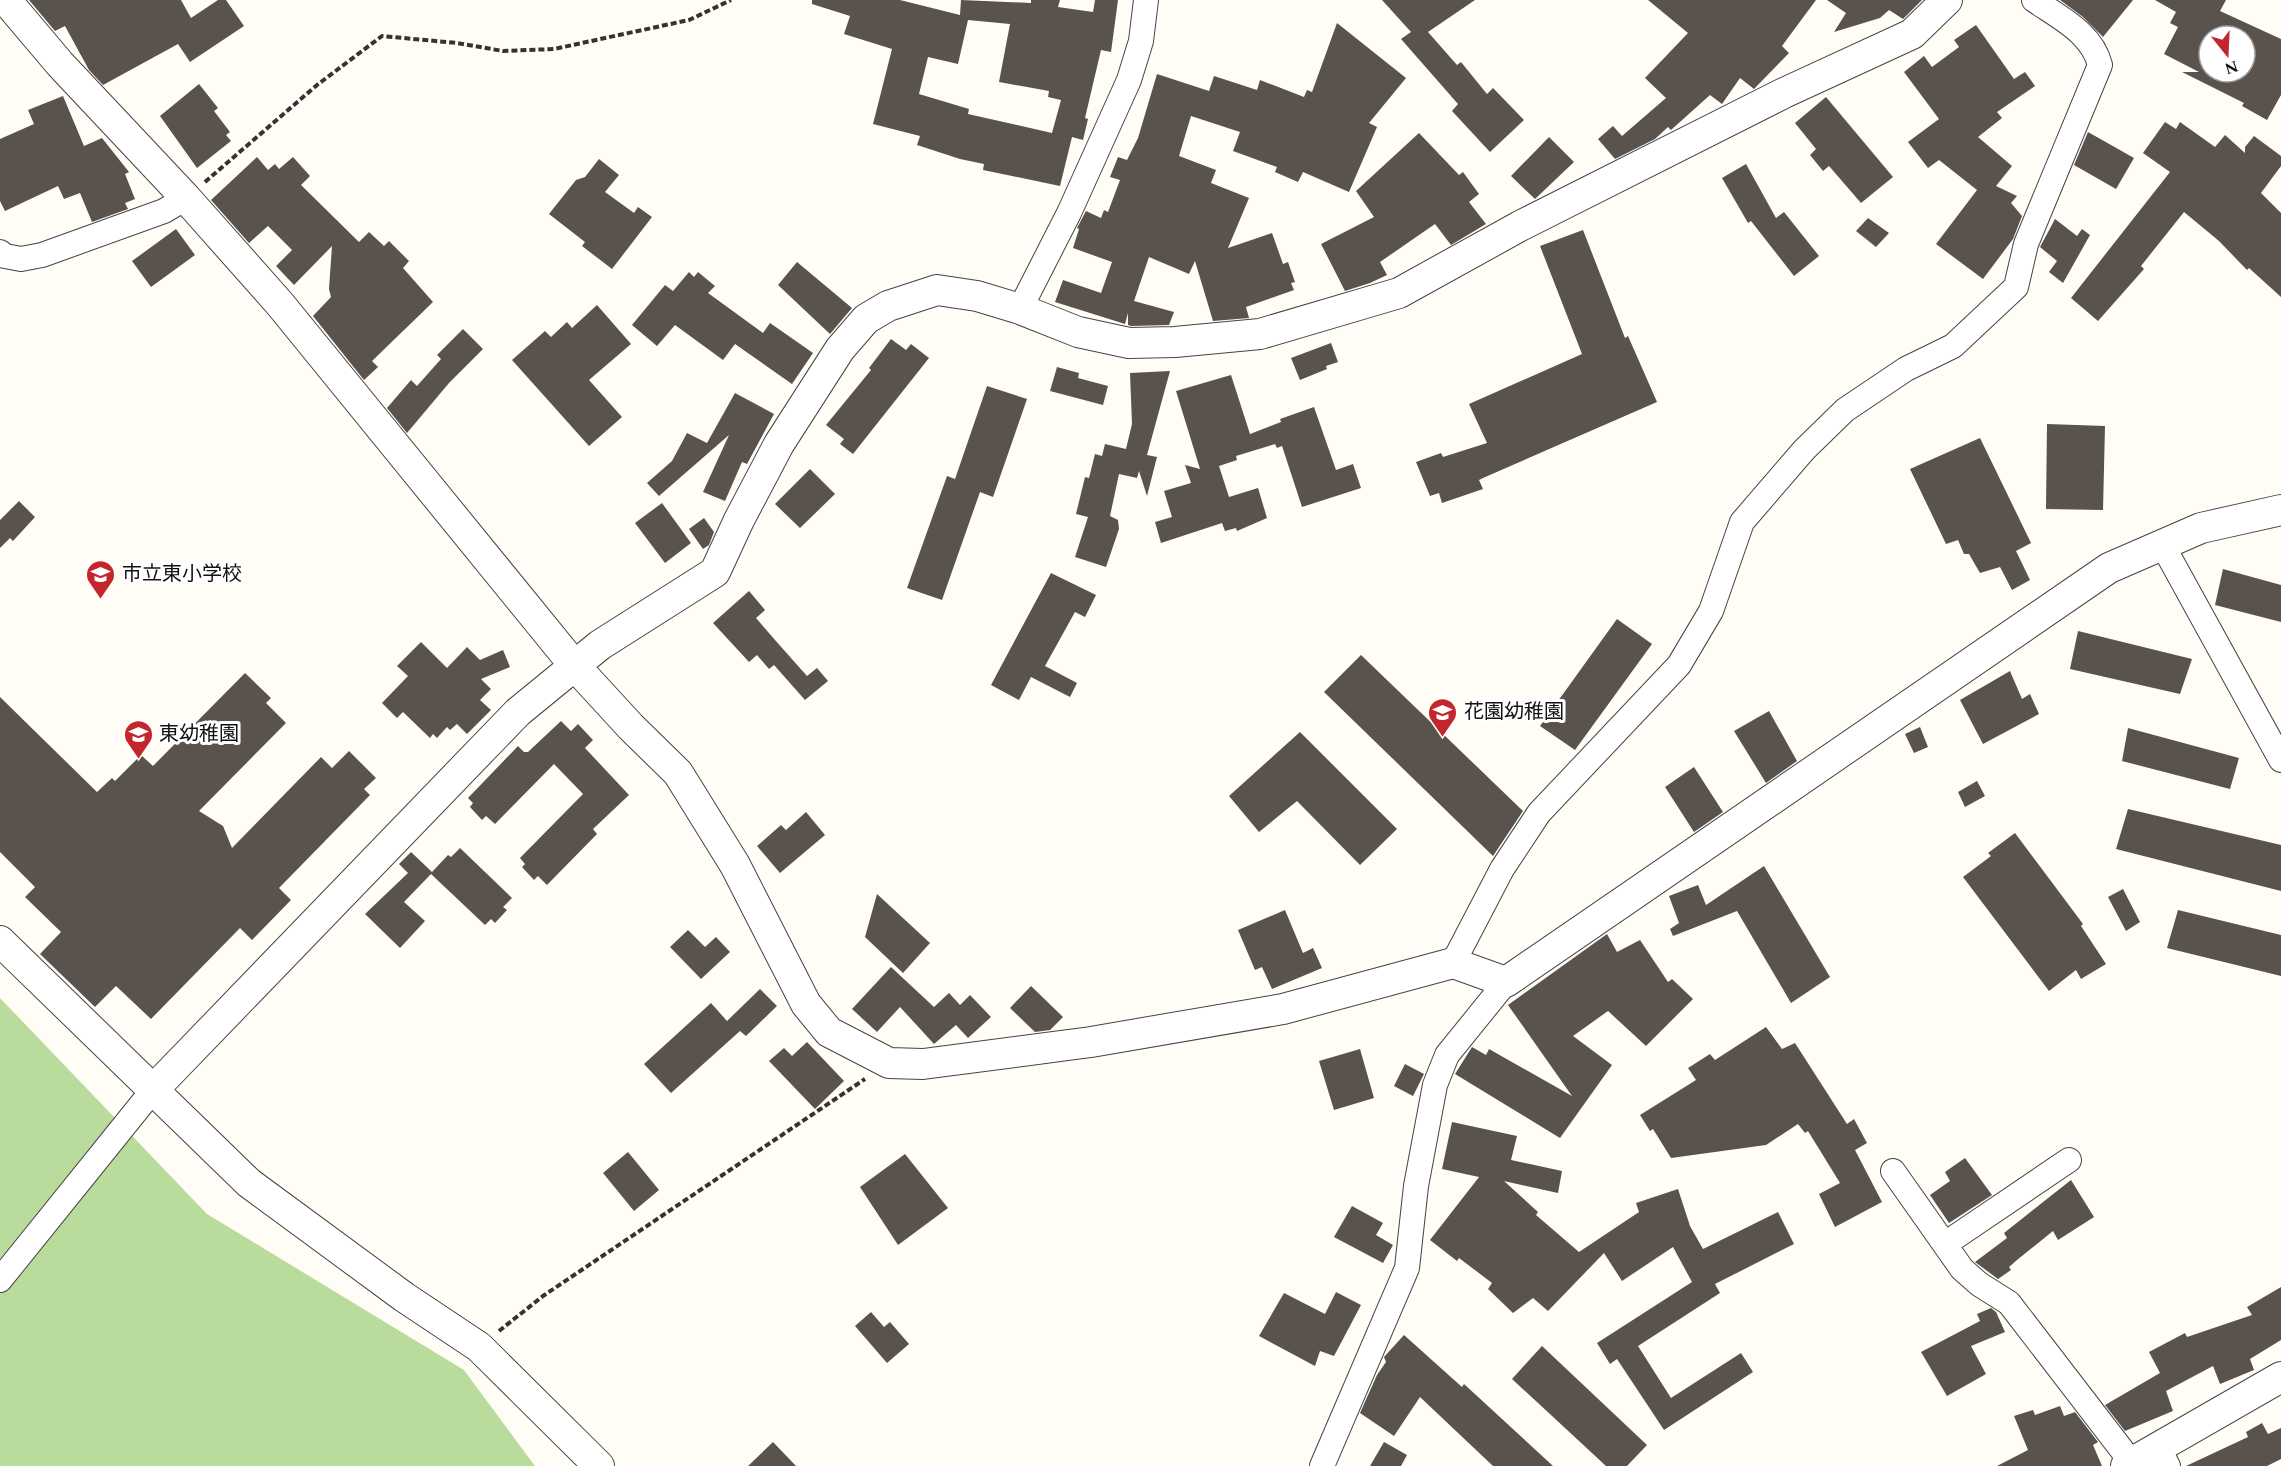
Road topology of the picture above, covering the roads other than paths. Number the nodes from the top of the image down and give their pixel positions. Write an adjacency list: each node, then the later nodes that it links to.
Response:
1 (6, 0): 5 (street)
2 (1146, 0): 7 (street)
3 (1947, 0): 7 (street)
4 (2034, 0): 13 (street)
5 (186, 198): 6 (street); 10 (street)
6 (0, 252)
7 (1020, 309): 10 (street)
8 (2281, 510): 9 (street)
9 (2162, 544): 11 (street); 14 (street)
10 (574, 665): 13 (street); 15 (street)
11 (2281, 760)
12 (0, 941): 15 (street)
13 (1453, 963): 14 (street)
14 (1506, 982): 24 (street)
15 (153, 1090): 19 (street); 23 (street)
16 (2069, 1160): 18 (street)
17 (1893, 1171): 18 (street)
18 (1945, 1244): 22 (street)
19 (0, 1280)
20 (2281, 1377): 21 (street)
21 (2163, 1456): 22 (street)
22 (2129, 1464)
23 (599, 1466)
24 (1322, 1466)

